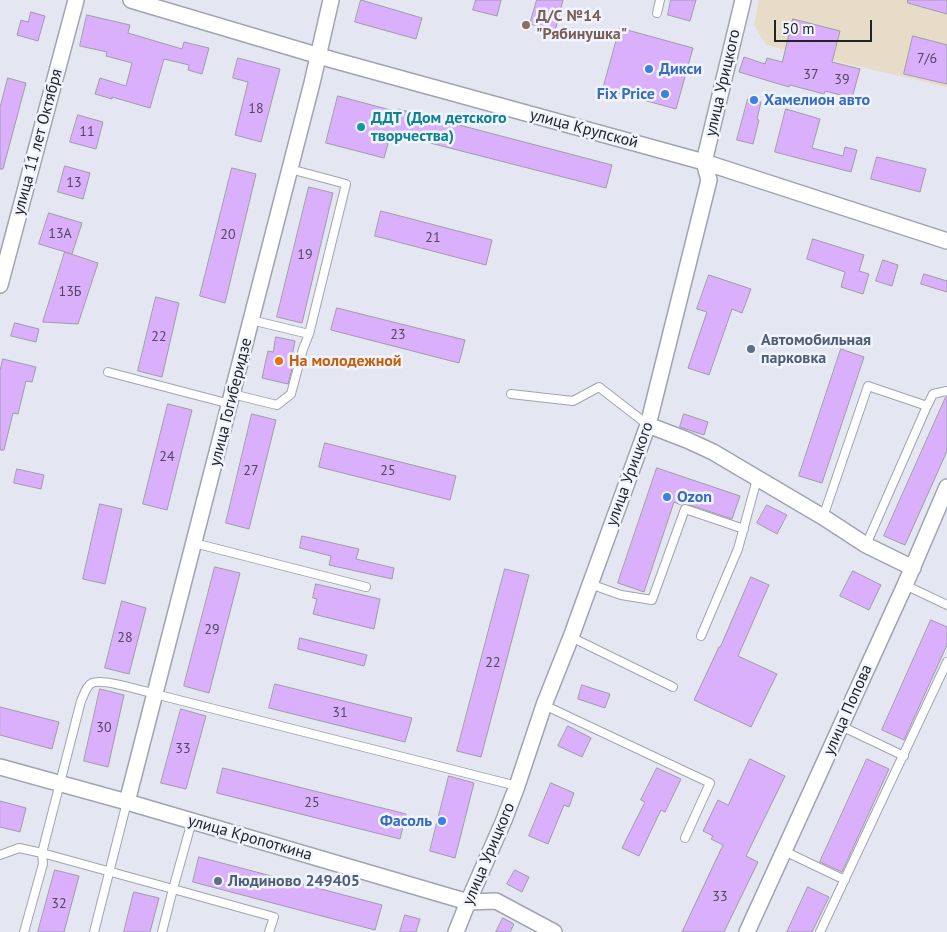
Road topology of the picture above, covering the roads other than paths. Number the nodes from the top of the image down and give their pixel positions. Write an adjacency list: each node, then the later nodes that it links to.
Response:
1 (76, 0): 11 (street, улица 11 лет Октября)
2 (131, 0): 7 (street, улица Крупской)
3 (331, 0): 7 (street, улица Гогиберидзе)
4 (660, 0): 6 (lane)
5 (743, 0): 8 (street, улица Урицкого)
6 (657, 13)
7 (318, 56): 8 (street, улица Крупской); 9 (street, улица Гогиберидзе)
8 (704, 162): 10 (street, улица Крупской); 19 (street, улица Урицкого)
9 (290, 169): 12 (street, улица Гогиберидзе); 13 (lane)
10 (947, 241)
11 (0, 285)
12 (251, 320): 13 (lane); 17 (street, улица Гогиберидзе)
13 (309, 334): 17 (lane)
14 (108, 372): 17 (lane)
15 (947, 391): 18 (lane)
16 (511, 394): 19 (lane)
17 (231, 399): 24 (street, улица Гогиберидзе)
18 (927, 406): 22 (lane); 25 (lane)
19 (648, 424): 20 (street); 27 (street, улица Урицкого)
20 (758, 478): 22 (street); 23 (lane)
21 (947, 487): 26 (street, улица Попова)
22 (823, 517): 25 (street)
23 (744, 529): 27 (lane); 31 (lane)
24 (194, 543): 29 (lane); 35 (street, улица Гогиберидзе)
25 (866, 545): 26 (street)
26 (913, 568): 28 (street, улица Попова)
27 (590, 584): 32 (street, улица Урицкого)
28 (905, 585): 30 (lane); 37 (street, улица Попова)
29 (366, 587)
30 (947, 605)
31 (701, 636)
32 (570, 637): 34 (lane); 36 (street, улица Урицкого)
33 (947, 662): 38 (lane)
34 (673, 687)
35 (155, 694): 40 (lane); 41 (lane); 42 (street, улица Гогиберидзе)
36 (544, 705): 41 (street, улица Урицкого); 44 (lane)
37 (841, 726): 38 (lane); 45 (street, улица Попова)
38 (904, 756): 49 (lane)
39 (0, 767): 40 (street, улица Кропоткина)
40 (60, 784): 42 (street, улица Кропоткина); 46 (lane)
41 (518, 786): 51 (street, улица Урицкого)
42 (127, 802): 43 (street, улица Кропоткина); 48 (lane)
43 (192, 821): 50 (lane); 51 (street, улица Кропоткина)
44 (685, 838)
45 (784, 851): 49 (lane); 58 (street, улица Попова)
46 (42, 853): 47 (lane); 48 (lane); 52 (lane)
47 (0, 855)
48 (110, 872): 50 (lane); 53 (lane)
49 (845, 880): 59 (lane)
50 (173, 889): 54 (lane); 55 (lane)
51 (468, 902): 56 (street, улица Урицкого); 57 (street, улица Кропоткина)
52 (24, 932)
53 (94, 932)
54 (162, 932)
55 (269, 932)
56 (456, 932)
57 (554, 932)
58 (747, 932)
59 (820, 932)

